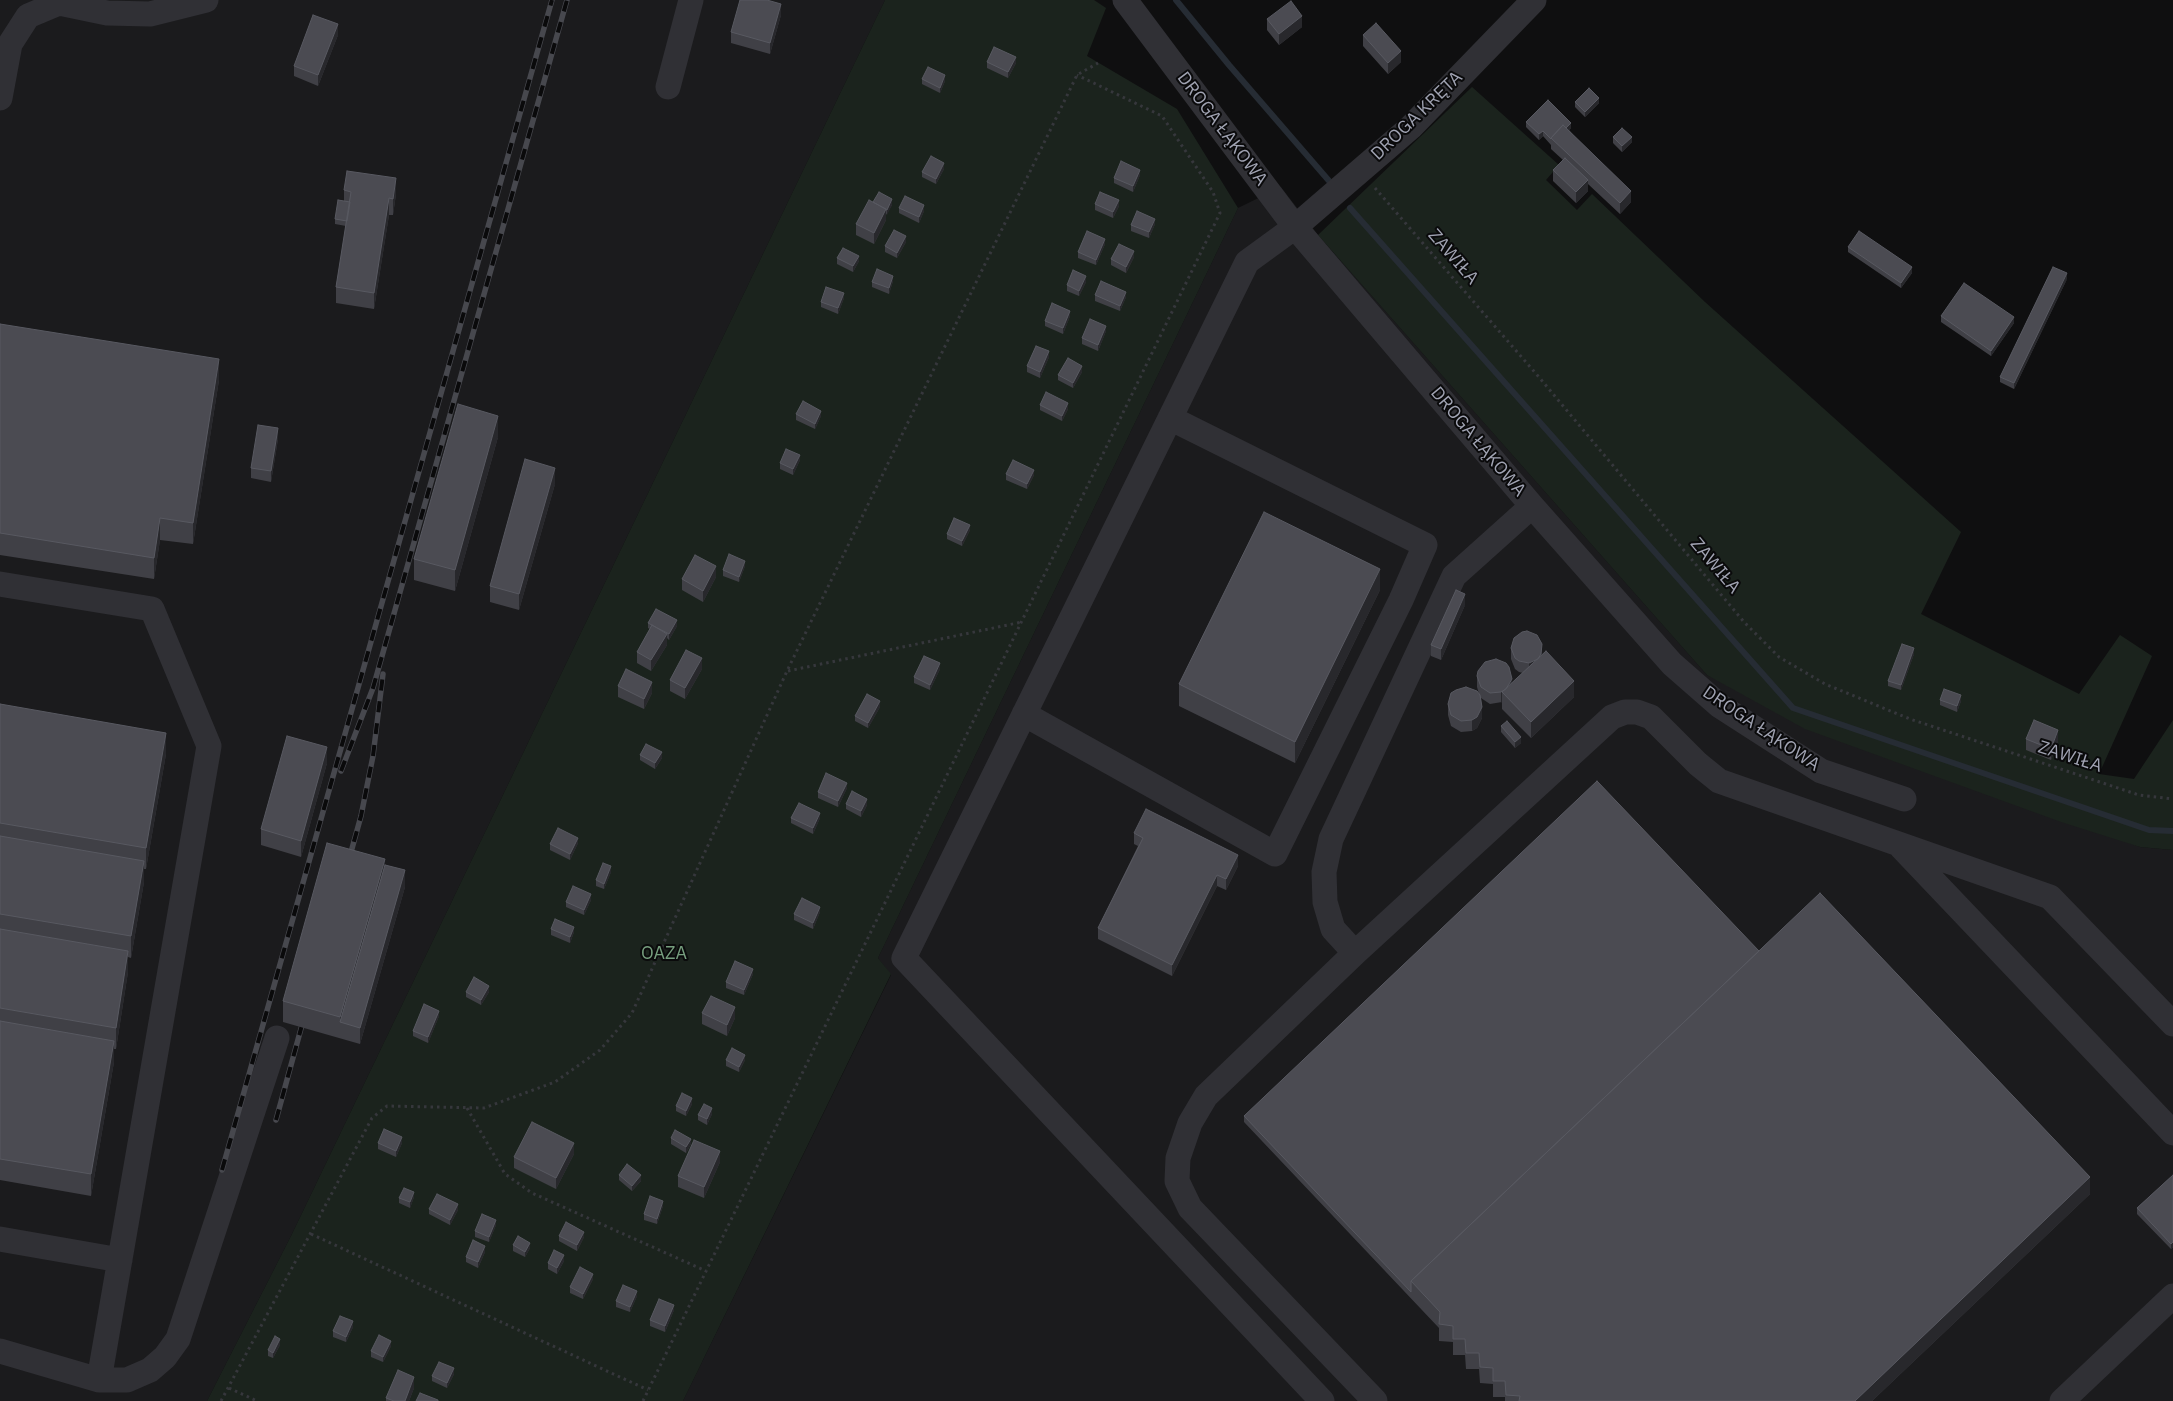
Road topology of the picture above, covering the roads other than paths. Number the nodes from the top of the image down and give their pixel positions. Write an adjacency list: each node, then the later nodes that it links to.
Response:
1 (206, 0): 6 (street)
2 (691, 0): 5 (street)
3 (1125, 0): 7 (street, DROGA ŁĄKOWA)
4 (1534, 0): 7 (street, DROGA KRĘTA)
5 (668, 86)
6 (0, 98)
7 (1295, 227): 8 (street, DROGA KRĘTA); 9 (street, DROGA ŁĄKOWA)
8 (1170, 418): 11 (street, DROGA KRĘTA); 11 (street)
9 (1532, 506): 12 (street, DROGA ŁĄKOWA); 14 (street)
10 (0, 584): 19 (street)
11 (1024, 714): 23 (street, DROGA KRĘTA)
12 (1904, 799)
13 (1898, 844): 14 (street); 15 (street); 17 (street)
14 (1355, 953): 24 (street)
15 (2173, 1024)
16 (277, 1038): 22 (street)
17 (2173, 1133)
18 (0, 1240): 19 (street)
19 (120, 1260): 22 (street)
20 (2173, 1296): 25 (street)
21 (0, 1351): 22 (street)
22 (99, 1380)
23 (1322, 1401)
24 (1375, 1401)
25 (2062, 1401)

